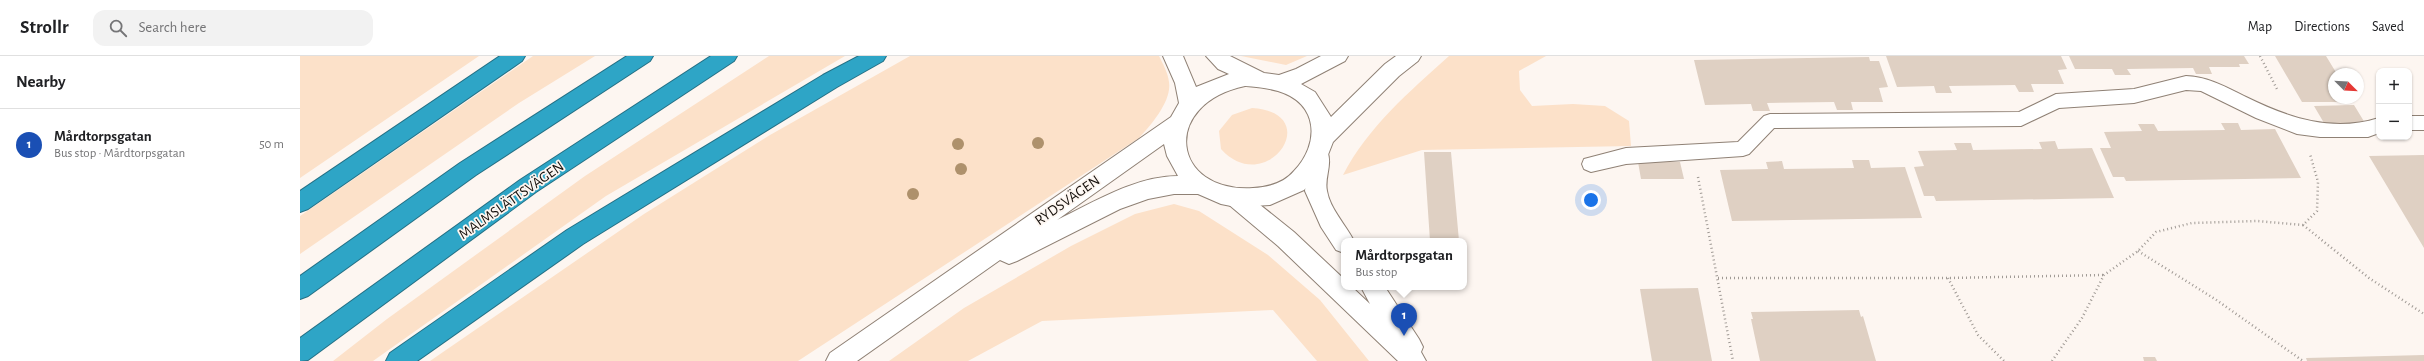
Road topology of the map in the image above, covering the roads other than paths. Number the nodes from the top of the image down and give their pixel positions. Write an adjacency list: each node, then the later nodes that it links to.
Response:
1 (515, 56): 21 (highway)
2 (643, 56): 24 (highway)
3 (727, 56): 26 (highway, MALMSLÄTTSVÄGEN)
4 (876, 56): 27 (highway)
5 (1173, 56): 11 (street)
6 (1216, 56): 9 (street)
7 (1338, 56): 10 (street)
8 (1411, 56): 16 (street)
9 (1258, 78): 10 (street); 11 (street)
10 (1282, 82): 16 (street)
11 (1190, 104): 12 (street)
12 (1178, 123): 19 (street); 23 (street, RYDSVÄGEN)
13 (2412, 123): 14 (lane)
14 (2424, 123)
15 (2376, 126): 18 (lane)
16 (1325, 137): 17 (street)
17 (1319, 157): 20 (street); 22 (street)
18 (1592, 164)
19 (1199, 185): 20 (street); 23 (street, RYDSVÄGEN)
20 (1236, 198): 29 (street)
21 (300, 204)
22 (1341, 238)
23 (957, 279): 28 (street, RYDSVÄGEN)
24 (300, 289)
25 (1374, 290): 30 (street)
26 (300, 352)
27 (398, 361)
28 (838, 361)
29 (1414, 361)
30 (1420, 361)

